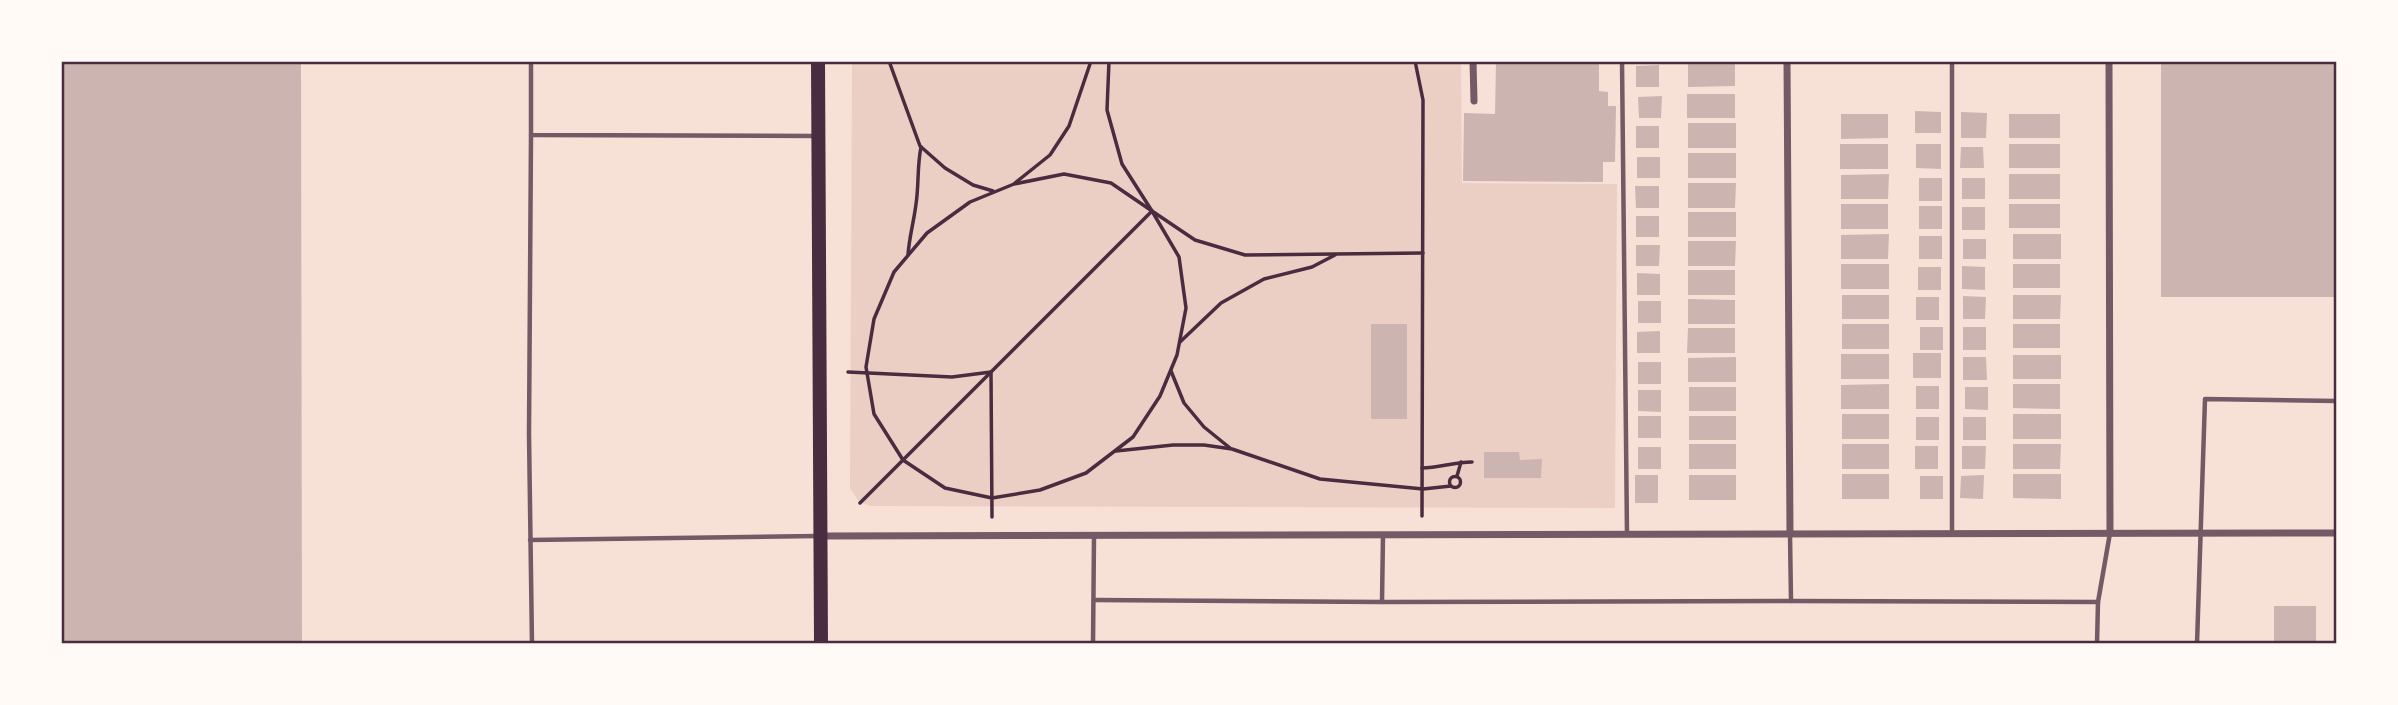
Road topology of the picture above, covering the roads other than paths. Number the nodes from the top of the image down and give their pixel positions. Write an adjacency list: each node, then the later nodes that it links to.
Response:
1 (531, 61): 9 (lane)
2 (818, 61): 10 (main road)
3 (1473, 61): 8 (street)
4 (1622, 61): 15 (lane)
5 (1787, 61): 16 (street)
6 (1952, 61): 17 (lane)
7 (2109, 61): 12 (street)
8 (1474, 101)
9 (531, 135): 10 (lane); 21 (lane)
10 (817, 136): 20 (main road)
11 (2337, 401): 13 (lane)
12 (2110, 533): 13 (street); 17 (street); 25 (lane)
13 (2199, 533): 14 (street); 30 (lane)
14 (2337, 533)
15 (1626, 534): 16 (street); 19 (street)
16 (1790, 534): 17 (street); 23 (lane)
17 (1952, 534)
18 (1094, 535): 19 (street); 20 (street); 22 (lane)
19 (1383, 535): 24 (lane)
20 (821, 536): 21 (lane); 27 (main road)
21 (530, 540): 26 (lane)
22 (1094, 600): 24 (lane); 28 (lane)
23 (1791, 601): 24 (lane); 25 (lane)
24 (1382, 602)
25 (2098, 602): 29 (lane)
26 (532, 644)
27 (821, 644)
28 (1093, 644)
29 (2097, 644)
30 (2197, 644)

